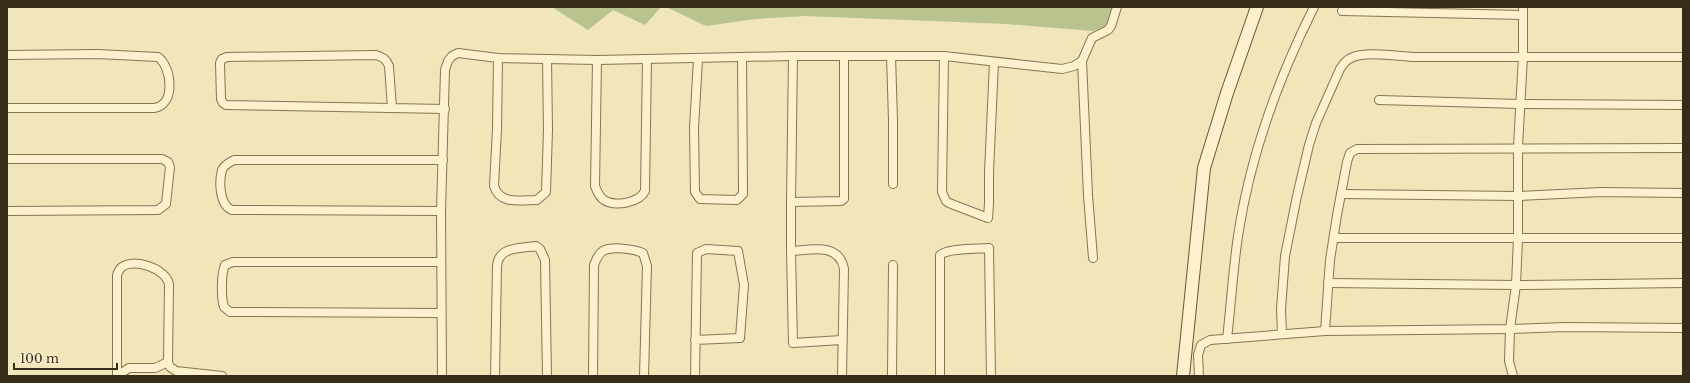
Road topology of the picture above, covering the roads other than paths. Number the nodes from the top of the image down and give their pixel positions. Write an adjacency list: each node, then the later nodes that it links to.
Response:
1 (1117, 7): 19 (street)
2 (1258, 7): 69 (main road)
3 (1314, 7): 53 (street)
4 (1342, 11): 5 (street)
5 (1523, 11): 10 (street)
6 (7, 55): 24 (street)
7 (793, 56): 11 (street); 15 (street); 35 (street)
8 (891, 56): 9 (street); 11 (street); 31 (street)
9 (944, 56): 20 (street); 20 (street)
10 (1523, 56): 12 (street); 22 (street); 52 (street)
11 (844, 57): 35 (street)
12 (1683, 57)
13 (498, 58): 16 (street); 16 (street); 26 (street)
14 (698, 58): 15 (street); 15 (street); 18 (street)
15 (742, 58)
16 (547, 60): 17 (street)
17 (597, 60): 18 (street); 18 (street)
18 (647, 60)
19 (1082, 61): 20 (street); 42 (street)
20 (994, 62)
21 (1379, 100): 22 (street)
22 (1520, 104): 23 (street); 27 (street)
23 (1683, 104)
24 (7, 108)
25 (392, 108): 25 (street); 26 (street)
26 (445, 109): 30 (street)
27 (1518, 147): 28 (street); 33 (street); 34 (street)
28 (1683, 148)
29 (7, 159): 36 (street)
30 (443, 160): 37 (street); 37 (street)
31 (893, 184)
32 (1683, 193): 34 (street)
33 (1341, 194): 34 (street); 38 (street)
34 (1519, 196): 39 (street)
35 (791, 202): 41 (street)
36 (7, 211)
37 (441, 211): 43 (street)
38 (1334, 238): 39 (street); 45 (street)
39 (1518, 238): 40 (street); 47 (street)
40 (1683, 238)
41 (791, 252): 55 (street); 55 (street)
42 (1093, 258)
43 (441, 262): 48 (street); 48 (street)
44 (893, 265): 66 (street)
45 (1328, 283): 47 (street); 51 (street)
46 (1683, 284): 47 (street)
47 (1516, 285): 50 (street)
48 (441, 314): 59 (street)
49 (1683, 328): 50 (street)
50 (1510, 330): 51 (street); 71 (street)
51 (1325, 331): 52 (street)
52 (1282, 334): 53 (street)
53 (1227, 338): 70 (street)
54 (695, 340): 54 (street); 64 (street)
55 (842, 340): 65 (street)
56 (168, 362): 57 (street); 57 (street); 58 (street)
57 (117, 376)
58 (222, 376)
59 (442, 376)
60 (495, 376): 61 (street)
61 (547, 376)
62 (593, 376): 63 (street)
63 (644, 376)
64 (695, 376)
65 (842, 376)
66 (892, 376)
67 (940, 376): 68 (street)
68 (991, 376)
69 (1183, 376)
70 (1199, 376)
71 (1513, 376)

